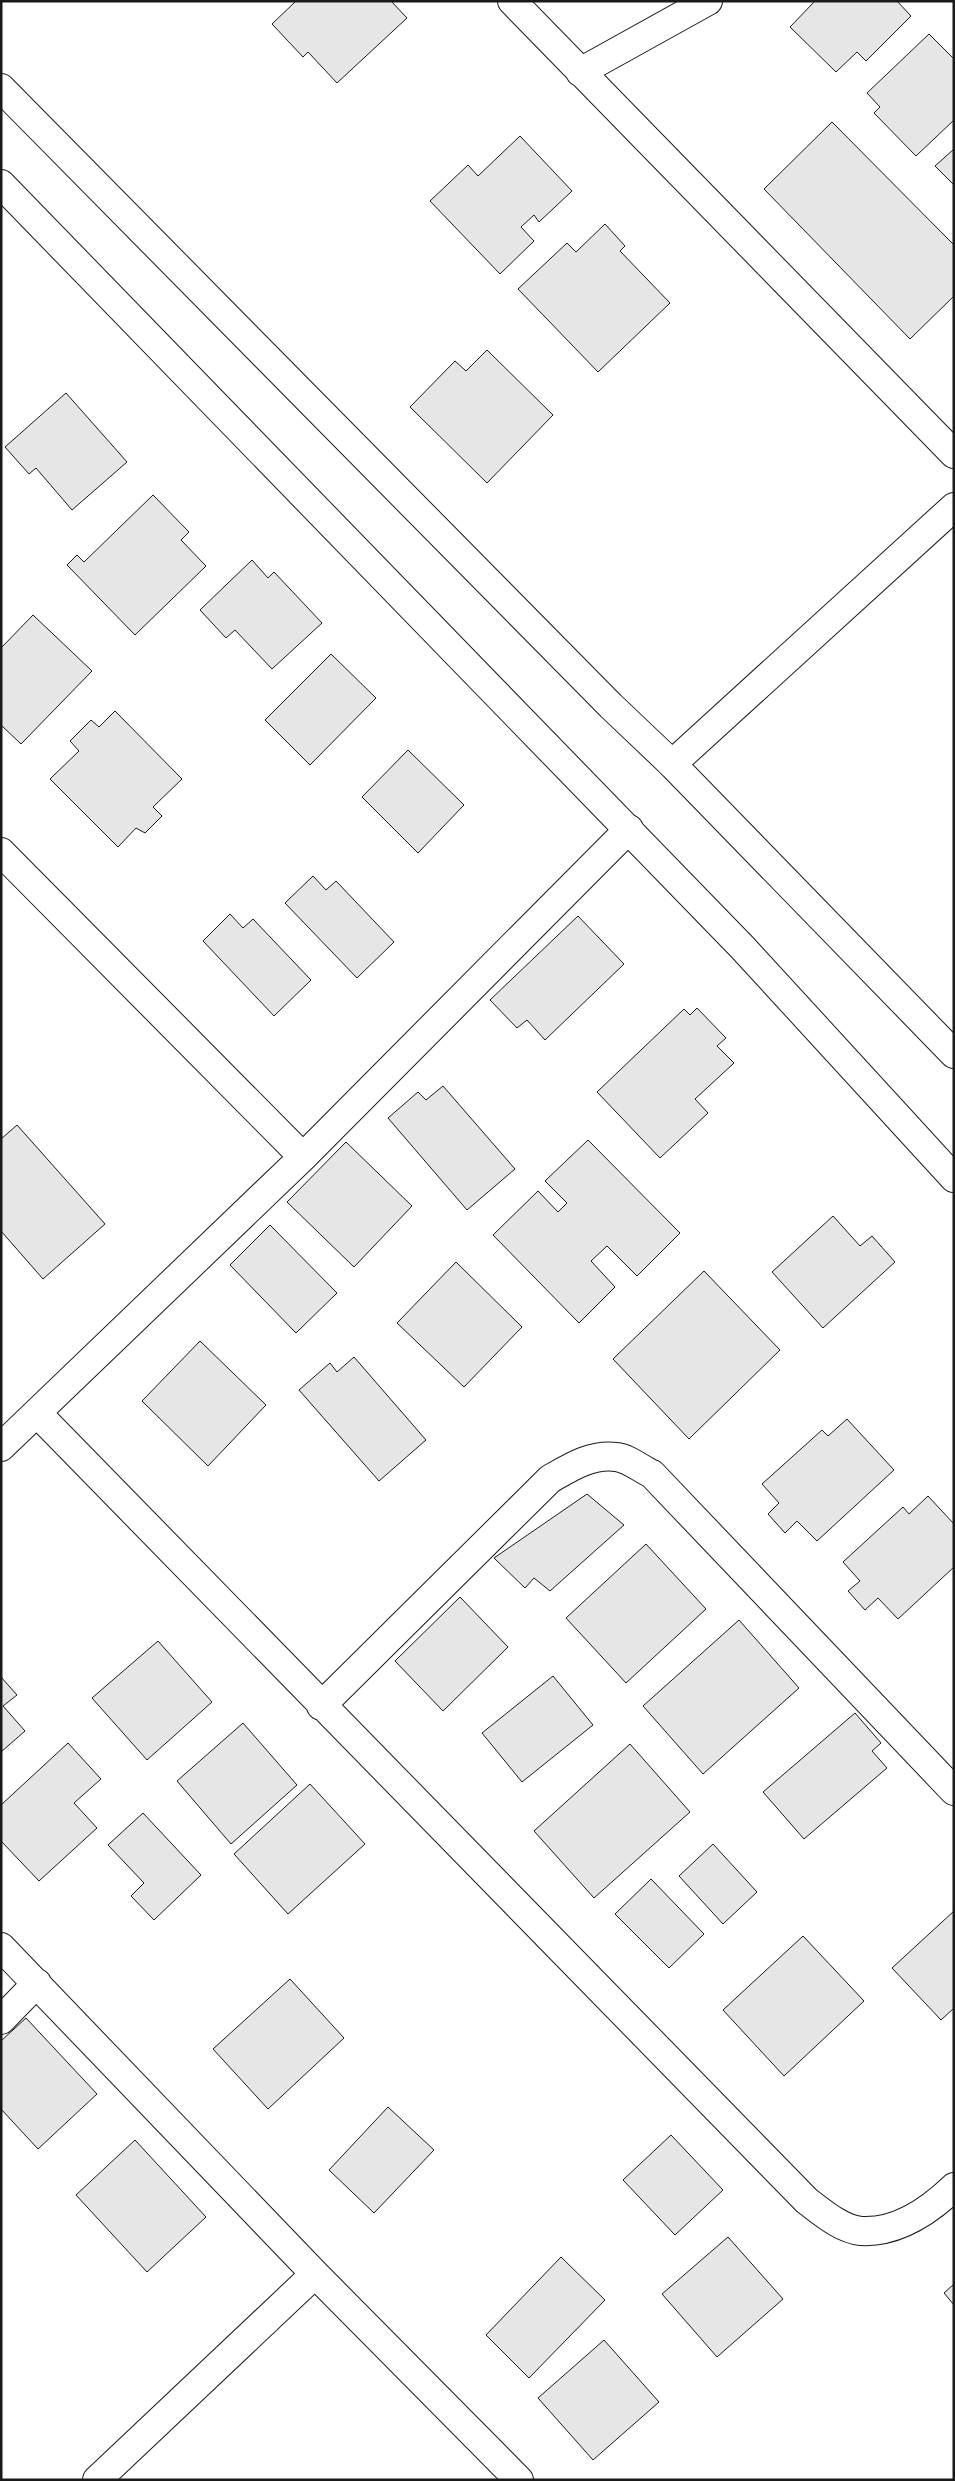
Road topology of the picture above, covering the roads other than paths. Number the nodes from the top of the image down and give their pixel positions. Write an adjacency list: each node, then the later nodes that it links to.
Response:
1 (512, 1): 3 (street)
2 (708, 1): 3 (street)
3 (580, 72): 6 (street)
4 (1, 88): 8 (street)
5 (1, 184): 9 (street)
6 (954, 454)
7 (954, 507): 8 (street)
8 (672, 764): 11 (street)
9 (629, 829): 12 (street); 13 (street)
10 (6, 866): 12 (street)
11 (954, 1054)
12 (302, 1157): 14 (street)
13 (954, 1178)
14 (37, 1414): 15 (street); 16 (street)
15 (1, 1447)
16 (321, 1706): 17 (street); 21 (street)
17 (954, 1791)
18 (1, 1947): 19 (street)
19 (37, 1983): 20 (street); 22 (street)
20 (1, 2020)
21 (954, 2187)
22 (315, 2274): 23 (street); 24 (street)
23 (97, 2480)
24 (519, 2480)

